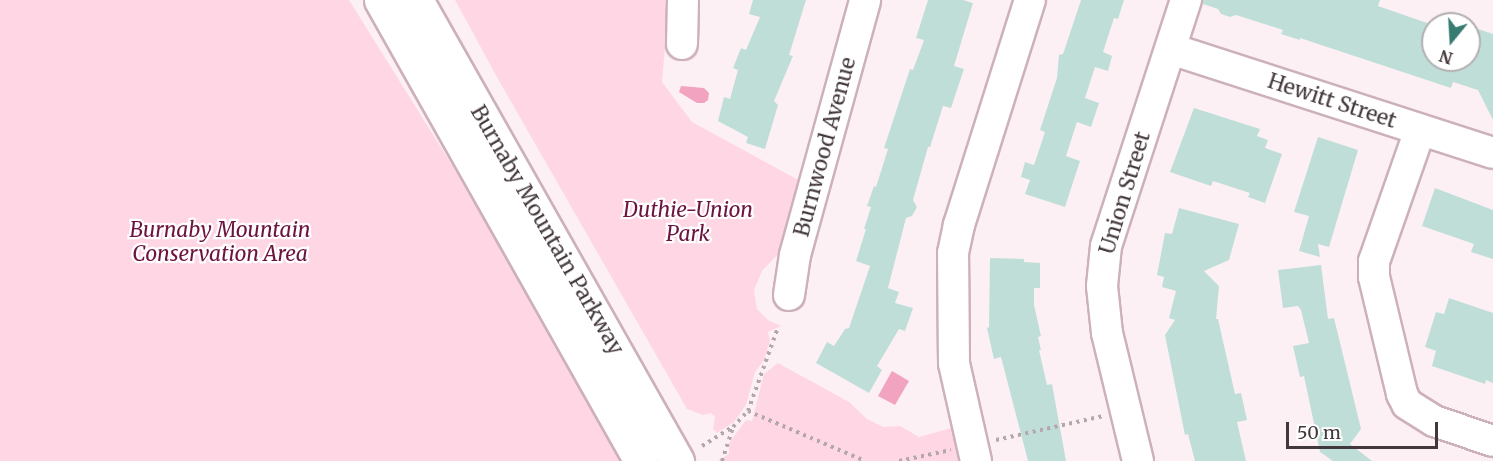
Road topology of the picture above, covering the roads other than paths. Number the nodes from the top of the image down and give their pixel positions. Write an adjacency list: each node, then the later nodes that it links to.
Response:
1 (381, 0): 15 (main road, Burnaby Mountain Parkway)
2 (416, 0): 14 (main road, Burnaby Mountain Parkway)
3 (683, 0): 7 (street)
4 (865, 0): 11 (street, Burnwood Avenue)
5 (1030, 0): 13 (street)
6 (1186, 0): 8 (street, Union Street)
7 (682, 44)
8 (1171, 49): 9 (street, Hewitt Street); 16 (street, Union Street)
9 (1420, 130): 10 (street, Hewitt Street); 12 (street)
10 (1493, 153)
11 (789, 295)
12 (1493, 441)
13 (969, 452)
14 (689, 453)
15 (641, 461)
16 (1138, 461)

